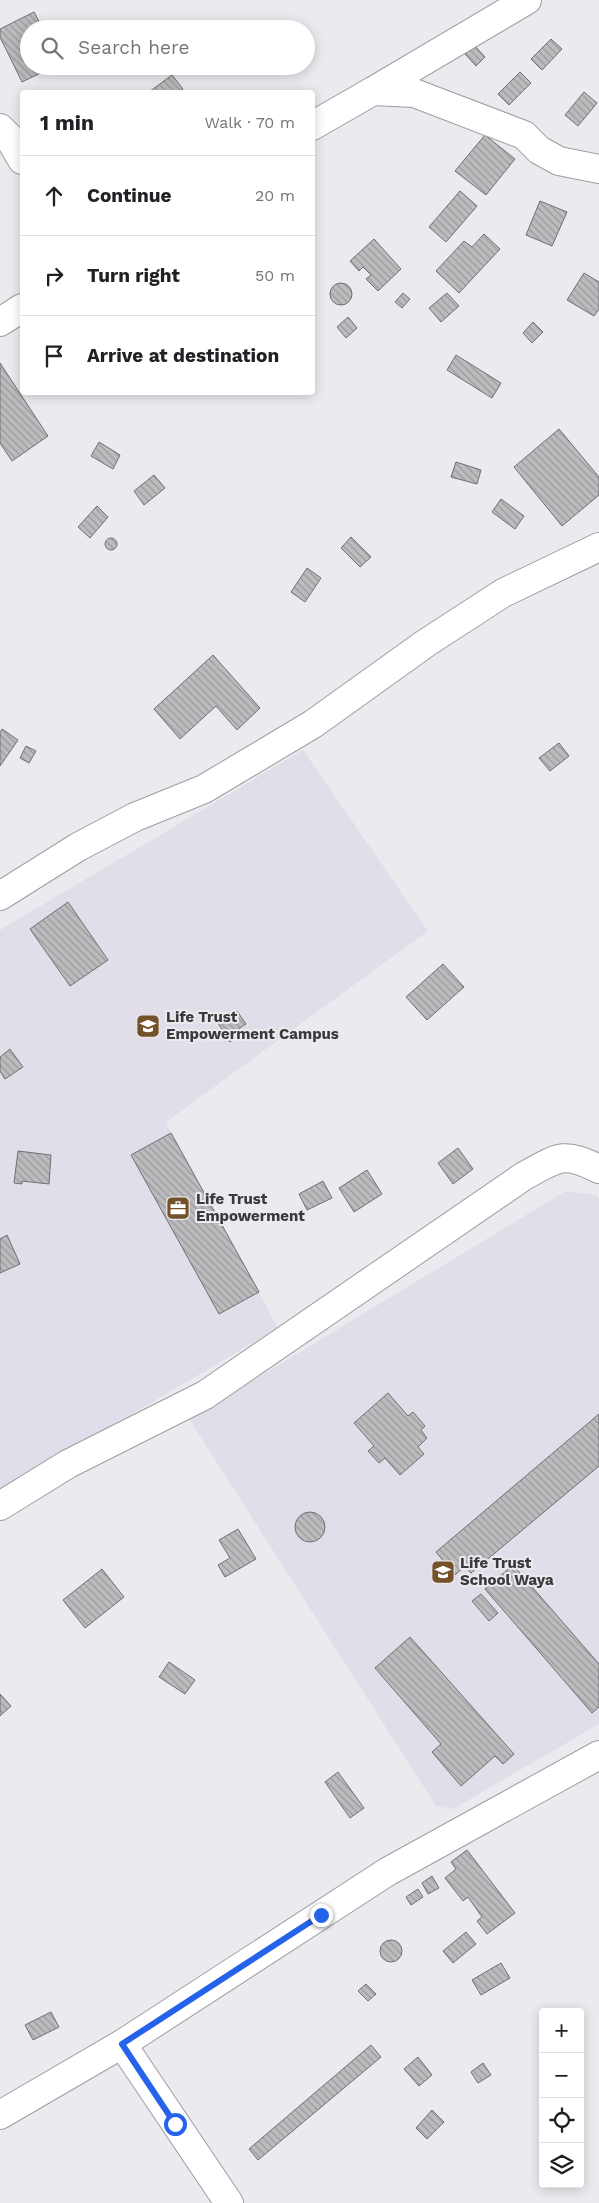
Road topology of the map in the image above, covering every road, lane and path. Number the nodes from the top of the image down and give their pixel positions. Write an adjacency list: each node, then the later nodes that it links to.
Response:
1 (527, 0): 2 (street)
2 (373, 91): 3 (street); 6 (street)
3 (315, 124)
4 (0, 128): 5 (street)
5 (20, 157)
6 (599, 168)
7 (20, 309): 8 (street)
8 (0, 322)
9 (599, 547): 10 (street)
10 (0, 896)
11 (599, 1170): 12 (street)
12 (0, 1506)
13 (599, 1755): 14 (street)
14 (122, 2044): 15 (street); 16 (street)
15 (0, 2115)
16 (229, 2203)

